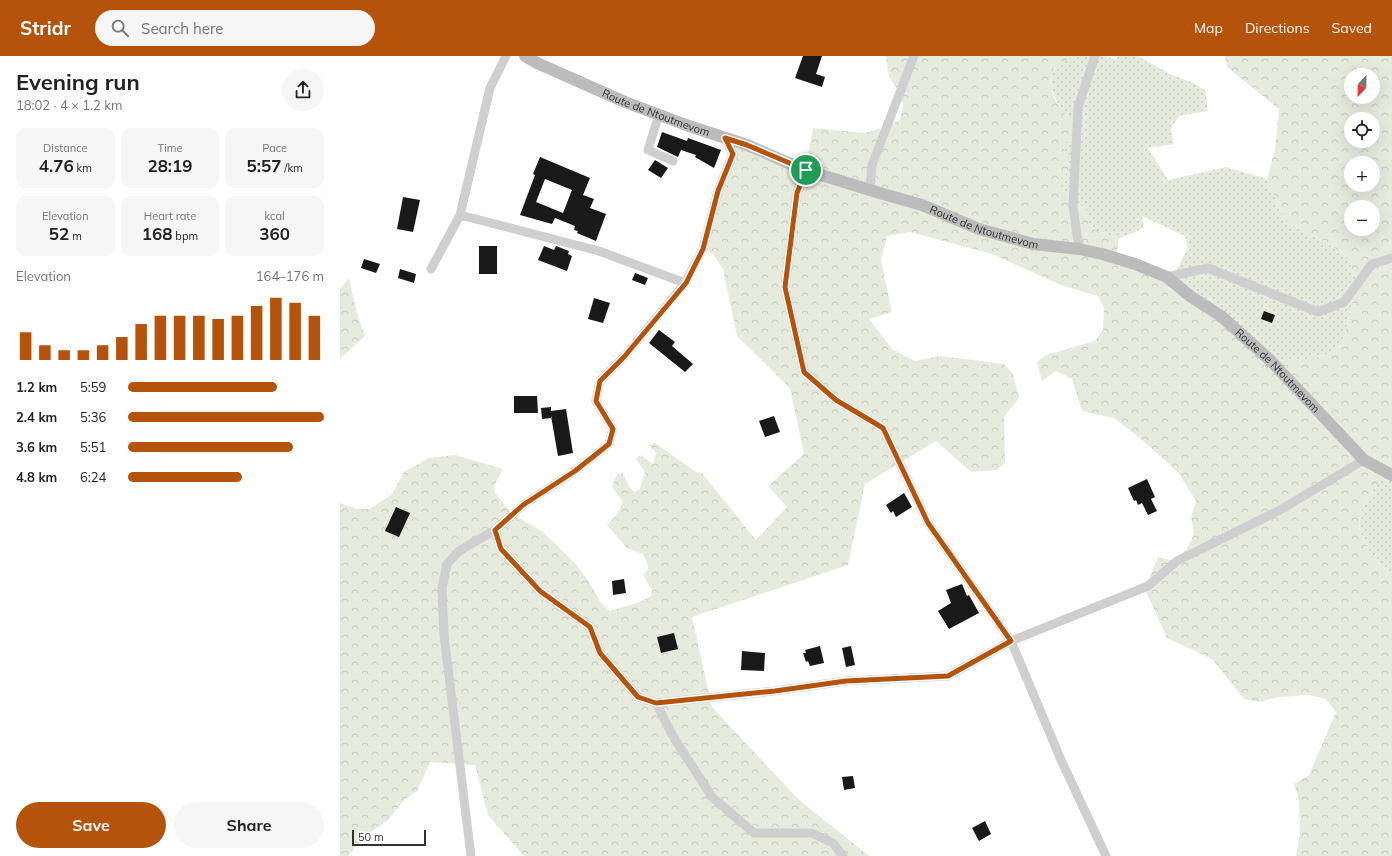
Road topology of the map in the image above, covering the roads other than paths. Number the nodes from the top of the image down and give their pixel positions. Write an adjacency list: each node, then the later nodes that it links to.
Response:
1 (506, 56): 10 (street)
2 (525, 56): 5 (street, Route de Ntoutmevom)
3 (914, 56): 9 (street)
4 (1095, 56): 11 (street)
5 (659, 114): 6 (street, Route de Ntoutmevom); 7 (street)
6 (725, 138): 8 (street, Route de Ntoutmevom); 15 (street)
7 (673, 161)
8 (806, 170): 9 (street, Route de Ntoutmevom); 19 (street)
9 (870, 190): 11 (street, Route de Ntoutmevom)
10 (460, 215): 13 (street); 15 (street)
11 (1079, 249): 14 (street, Route de Ntoutmevom)
12 (1392, 258): 14 (street)
13 (431, 269)
14 (1167, 277): 16 (street, Route de Ntoutmevom)
15 (686, 283): 18 (street)
16 (1364, 460): 17 (street, Route de Ntoutmevom); 19 (street)
17 (1392, 475)
18 (495, 530): 20 (street); 21 (street)
19 (1011, 641): 20 (street); 23 (street)
20 (656, 703): 22 (street)
21 (472, 856)
22 (843, 856)
23 (1106, 856)

